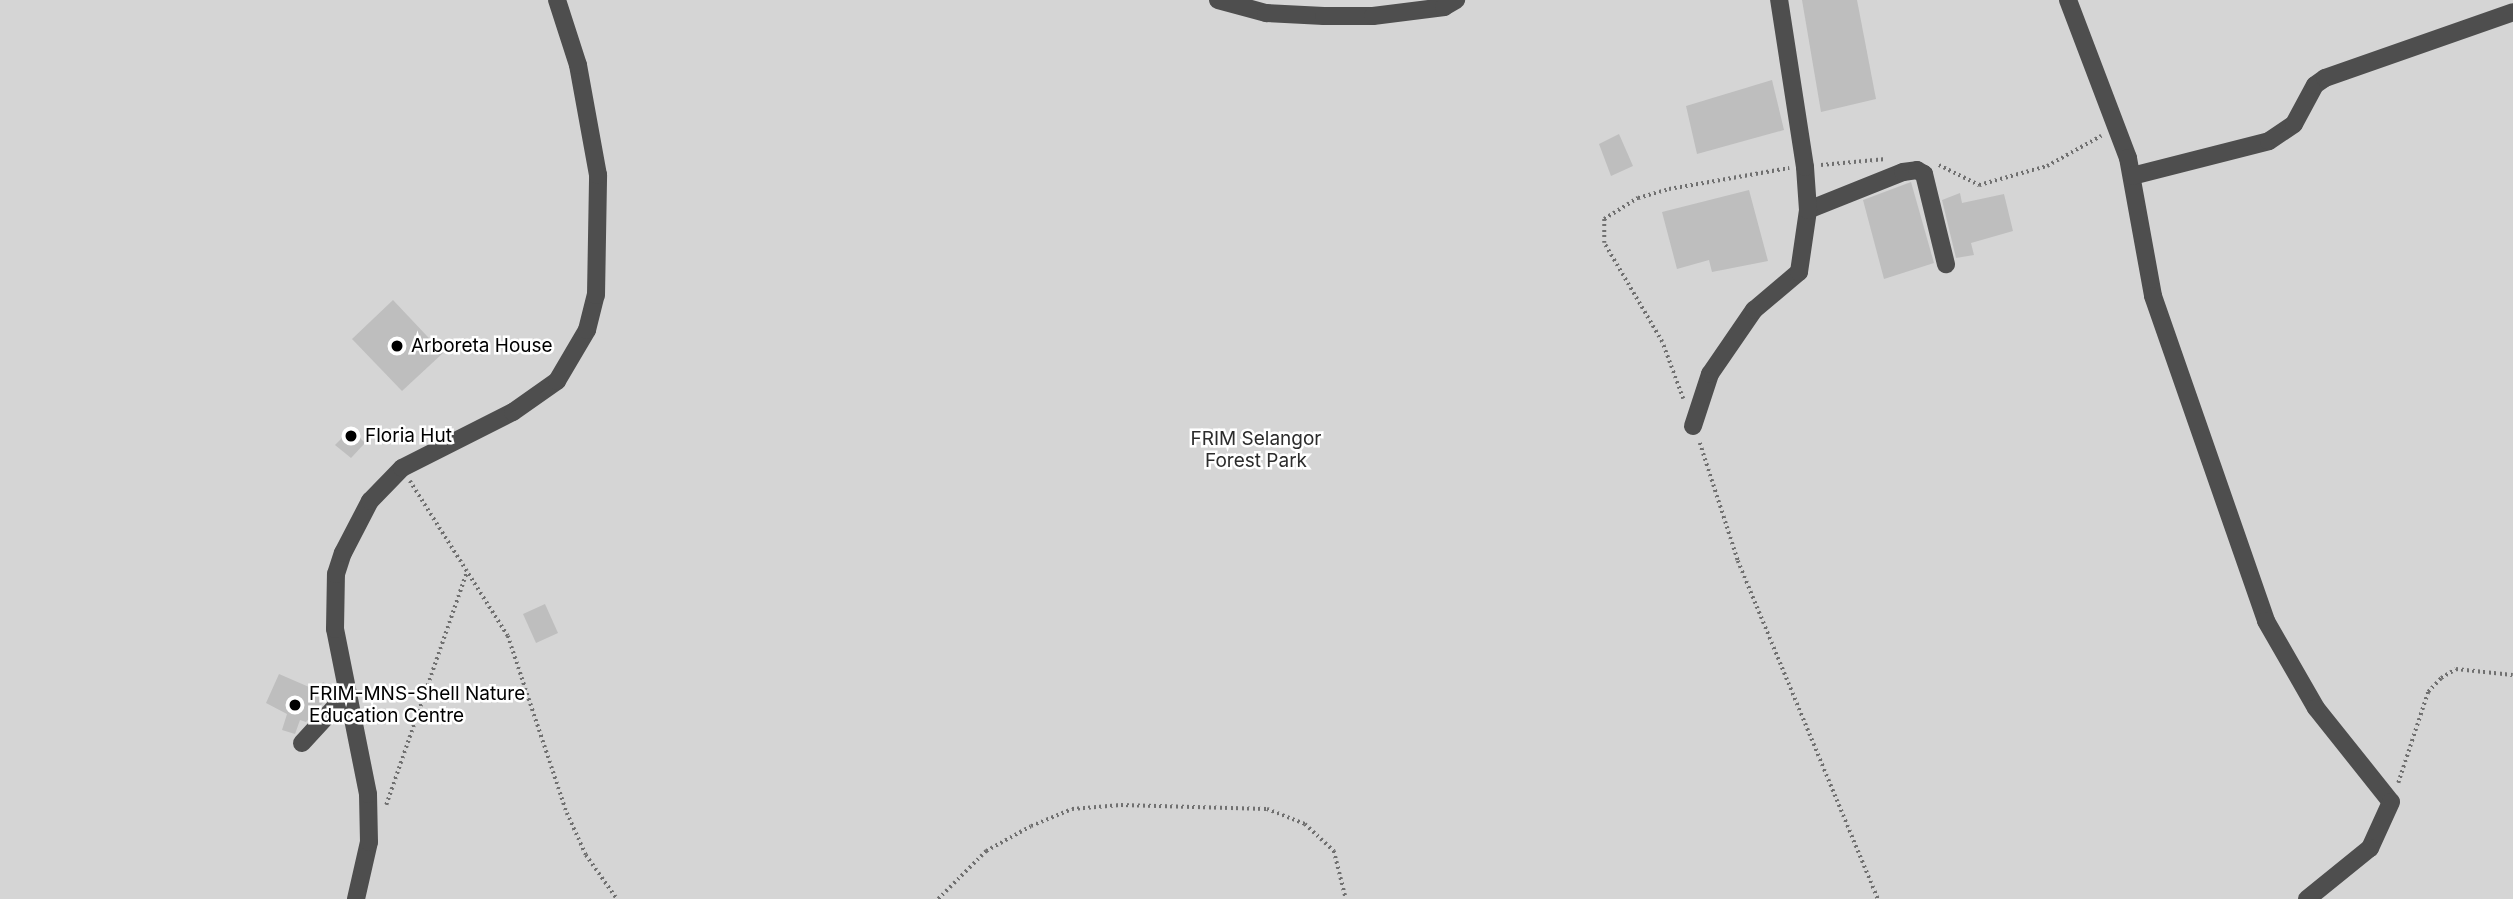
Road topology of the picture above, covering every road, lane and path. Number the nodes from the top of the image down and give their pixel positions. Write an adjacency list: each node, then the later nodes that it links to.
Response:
1 (557, 0): 15 (street)
2 (1218, 0): 3 (street)
3 (1456, 0)
4 (1779, 0): 10 (street)
5 (2068, 0): 7 (street)
6 (2513, 12): 11 (street)
7 (2118, 126): 9 (path); 11 (street)
8 (1888, 158): 10 (path)
9 (1933, 163)
10 (1805, 167): 12 (street); 14 (path)
11 (2132, 176): 20 (street)
12 (1808, 210): 13 (street); 14 (street)
13 (1946, 264)
14 (1693, 426): 26 (path)
15 (402, 468): 16 (path); 18 (street)
16 (467, 571): 21 (path); 23 (path)
17 (2513, 675): 20 (path)
18 (345, 696): 19 (street); 21 (street)
19 (302, 743)
20 (2391, 802): 27 (street)
21 (369, 842): 22 (street)
22 (356, 899)
23 (617, 899)
24 (938, 899): 25 (path)
25 (1346, 899)
26 (1878, 899)
27 (2307, 899)

